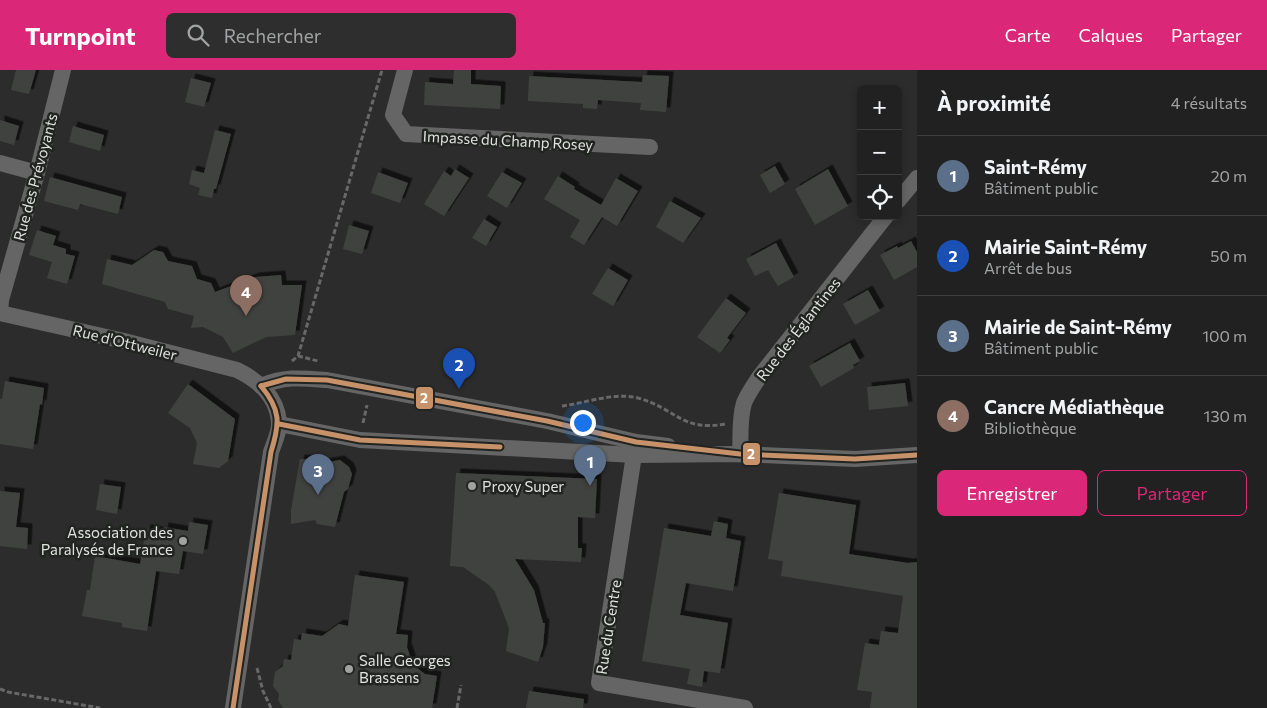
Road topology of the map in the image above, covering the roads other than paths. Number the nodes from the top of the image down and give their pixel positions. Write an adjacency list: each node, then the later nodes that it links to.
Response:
1 (63, 70): 5 (street, Rue des Prévoyants)
2 (405, 70): 3 (street, Impasse du Champ Rosey)
3 (650, 148)
4 (0, 163): 5 (street)
5 (37, 174): 9 (street, Rue des Prévoyants)
6 (917, 178): 7 (street)
7 (902, 196)
8 (883, 220): 12 (street, Rue des Églantines)
9 (0, 313): 10 (street, Rue d'Ottweiler)
10 (255, 381): 11 (street); 12 (street)
11 (279, 424): 13 (street); 15 (street)
12 (740, 454): 13 (street); 14 (street)
13 (634, 455): 16 (street, Rue du Centre)
14 (917, 455)
15 (233, 708)
16 (745, 708)

